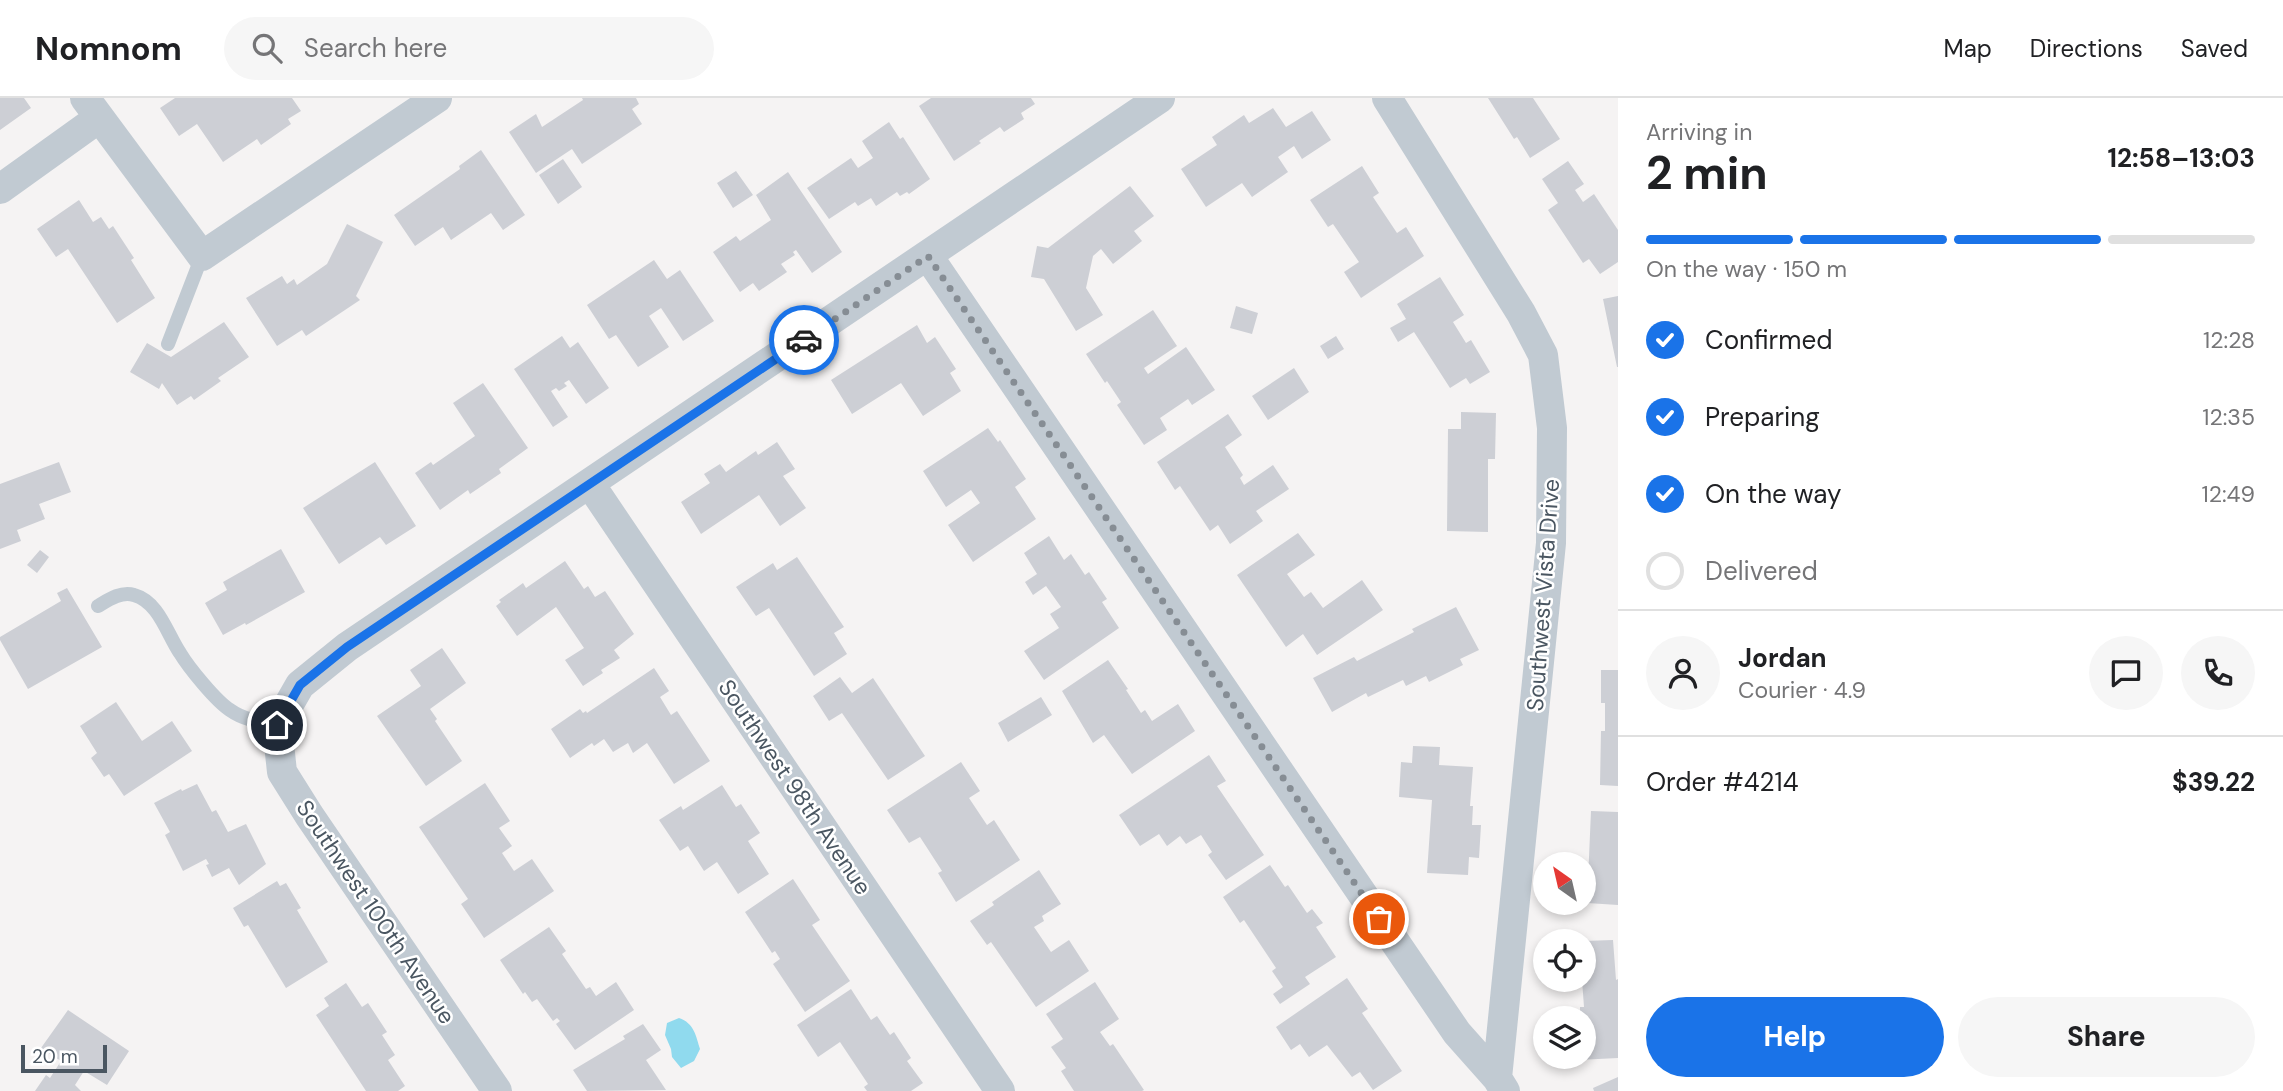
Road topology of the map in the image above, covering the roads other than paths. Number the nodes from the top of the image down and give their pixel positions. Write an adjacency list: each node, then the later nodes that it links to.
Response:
1 (437, 98): 6 (street)
2 (1160, 98): 7 (street)
3 (1387, 98): 12 (street, Southwest Vista Drive)
4 (92, 108): 5 (street); 6 (street)
5 (0, 189)
6 (202, 256): 8 (lane)
7 (928, 256): 9 (street); 12 (street)
8 (168, 344)
9 (590, 484): 11 (street); 14 (street, Southwest 98th Avenue)
10 (98, 606): 11 (lane)
11 (277, 725): 13 (street, Southwest 100th Avenue)
12 (1501, 1084)
13 (497, 1091)
14 (1000, 1091)

